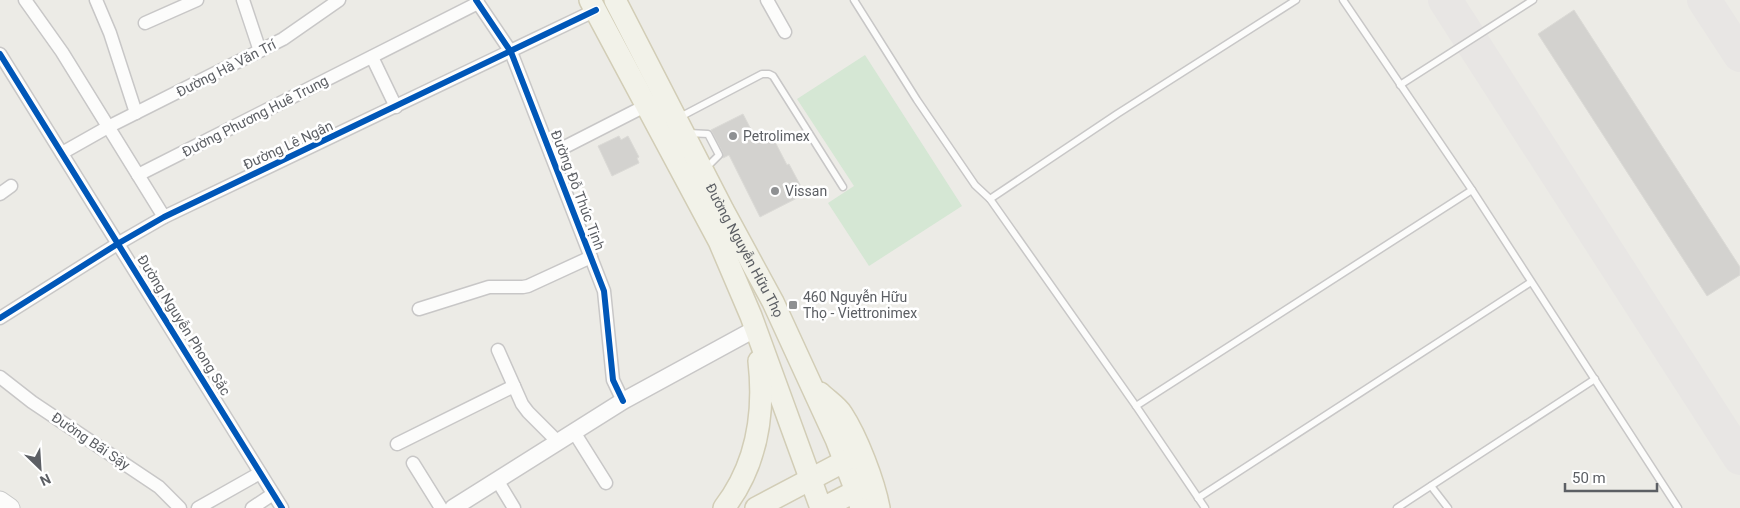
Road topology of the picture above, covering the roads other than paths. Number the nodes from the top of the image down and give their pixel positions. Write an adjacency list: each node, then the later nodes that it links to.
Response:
1 (25, 0): 25 (street)
2 (96, 0): 23 (street)
3 (197, 0): 14 (street)
4 (243, 0): 16 (street)
5 (339, 0): 16 (street, Đường Hà Văn Trí)
6 (615, 0): 24 (main road, Đường Nguyễn Hữu Thọ)
7 (767, 0): 15 (street)
8 (854, 0): 33 (lane)
9 (1296, 0): 33 (lane)
10 (1343, 0): 20 (lane)
11 (1533, 0): 20 (lane)
12 (477, 1): 17 (street, Đường Đỗ Thúc Tịnh); 19 (street, Đường Phương Huê Trung)
13 (593, 5): 17 (street, Đường Lê Ngân); 21 (main road, Đường Nguyễn Hữu Thọ)
14 (145, 23)
15 (784, 32)
16 (260, 51): 23 (street, Đường Hà Văn Trí)
17 (510, 52): 22 (street, Đường Lê Ngân); 27 (street, Đường Đỗ Thúc Tịnh)
18 (0, 54): 26 (street, Đường Nguyễn Phong Sắc)
19 (372, 57): 22 (street); 28 (street, Đường Phương Huê Trung)
20 (1400, 85): 31 (lane)
21 (647, 105): 27 (street); 40 (main road, Đường Nguyễn Hữu Thọ)
22 (396, 107): 34 (street, Đường Lê Ngân)
23 (136, 113): 25 (street, Đường Hà Văn Trí)
24 (680, 126): 30 (lane); 45 (main road, Đường Nguyễn Hữu Thọ)
25 (108, 127): 26 (street, Đường Hà Văn Trí); 28 (street)
26 (62, 153): 35 (street, Đường Nguyễn Phong Sắc)
27 (550, 154): 36 (street, Đường Đỗ Thúc Tịnh)
28 (138, 175): 34 (street)
29 (11, 186): 32 (street)
30 (842, 187)
31 (1472, 190): 37 (lane); 47 (lane)
32 (0, 194)
33 (990, 200): 47 (lane)
34 (164, 217): 35 (street, Đường Lê Ngân)
35 (119, 243): 39 (street, Đường Lê Ngân); 53 (street, Đường Nguyễn Phong Sắc)
36 (591, 257): 38 (street); 46 (street, Đường Đỗ Thúc Tịnh)
37 (1531, 282): 43 (lane); 59 (lane)
38 (419, 309)
39 (0, 318)
40 (755, 329): 46 (street); 54 (main road, Đường Nguyễn Hữu Thọ); 70 (main road)
41 (498, 350): 44 (street)
42 (0, 377): 63 (street, Đường Bãi Sậy)
43 (1595, 379): 57 (lane); 77 (lane)
44 (514, 386): 49 (street); 50 (street)
45 (813, 388): 51 (main road, Đường Nguyễn Hữu Thọ); 73 (main road)
46 (623, 401): 48 (street)
47 (1136, 406): 59 (lane)
48 (574, 432): 49 (street); 56 (street)
49 (558, 442): 55 (street)
50 (397, 444)
51 (845, 461): 54 (main road); 60 (main road, Đường Nguyễn Hữu Thọ)
52 (413, 464): 67 (street)
53 (260, 472): 58 (street, Đường Nguyễn Phong Sắc); 64 (street)
54 (811, 479): 71 (main road); 72 (main road, Đường Nguyễn Hữu Thọ)
55 (497, 480): 68 (street); 69 (street)
56 (606, 483)
57 (1431, 486): 75 (lane); 76 (lane)
58 (273, 494): 65 (street); 66 (street, Đường Nguyễn Phong Sắc)
59 (1198, 498): 74 (lane)
60 (859, 499): 72 (main road)
61 (0, 501): 62 (main road)
62 (10, 508)
63 (180, 508)
64 (198, 508)
65 (252, 508)
66 (282, 508)
67 (441, 508)
68 (453, 508)
69 (514, 508)
70 (724, 508)
71 (756, 508)
72 (822, 508)
73 (879, 508)
74 (1205, 508)
75 (1397, 508)
76 (1448, 508)
77 (1678, 508)

